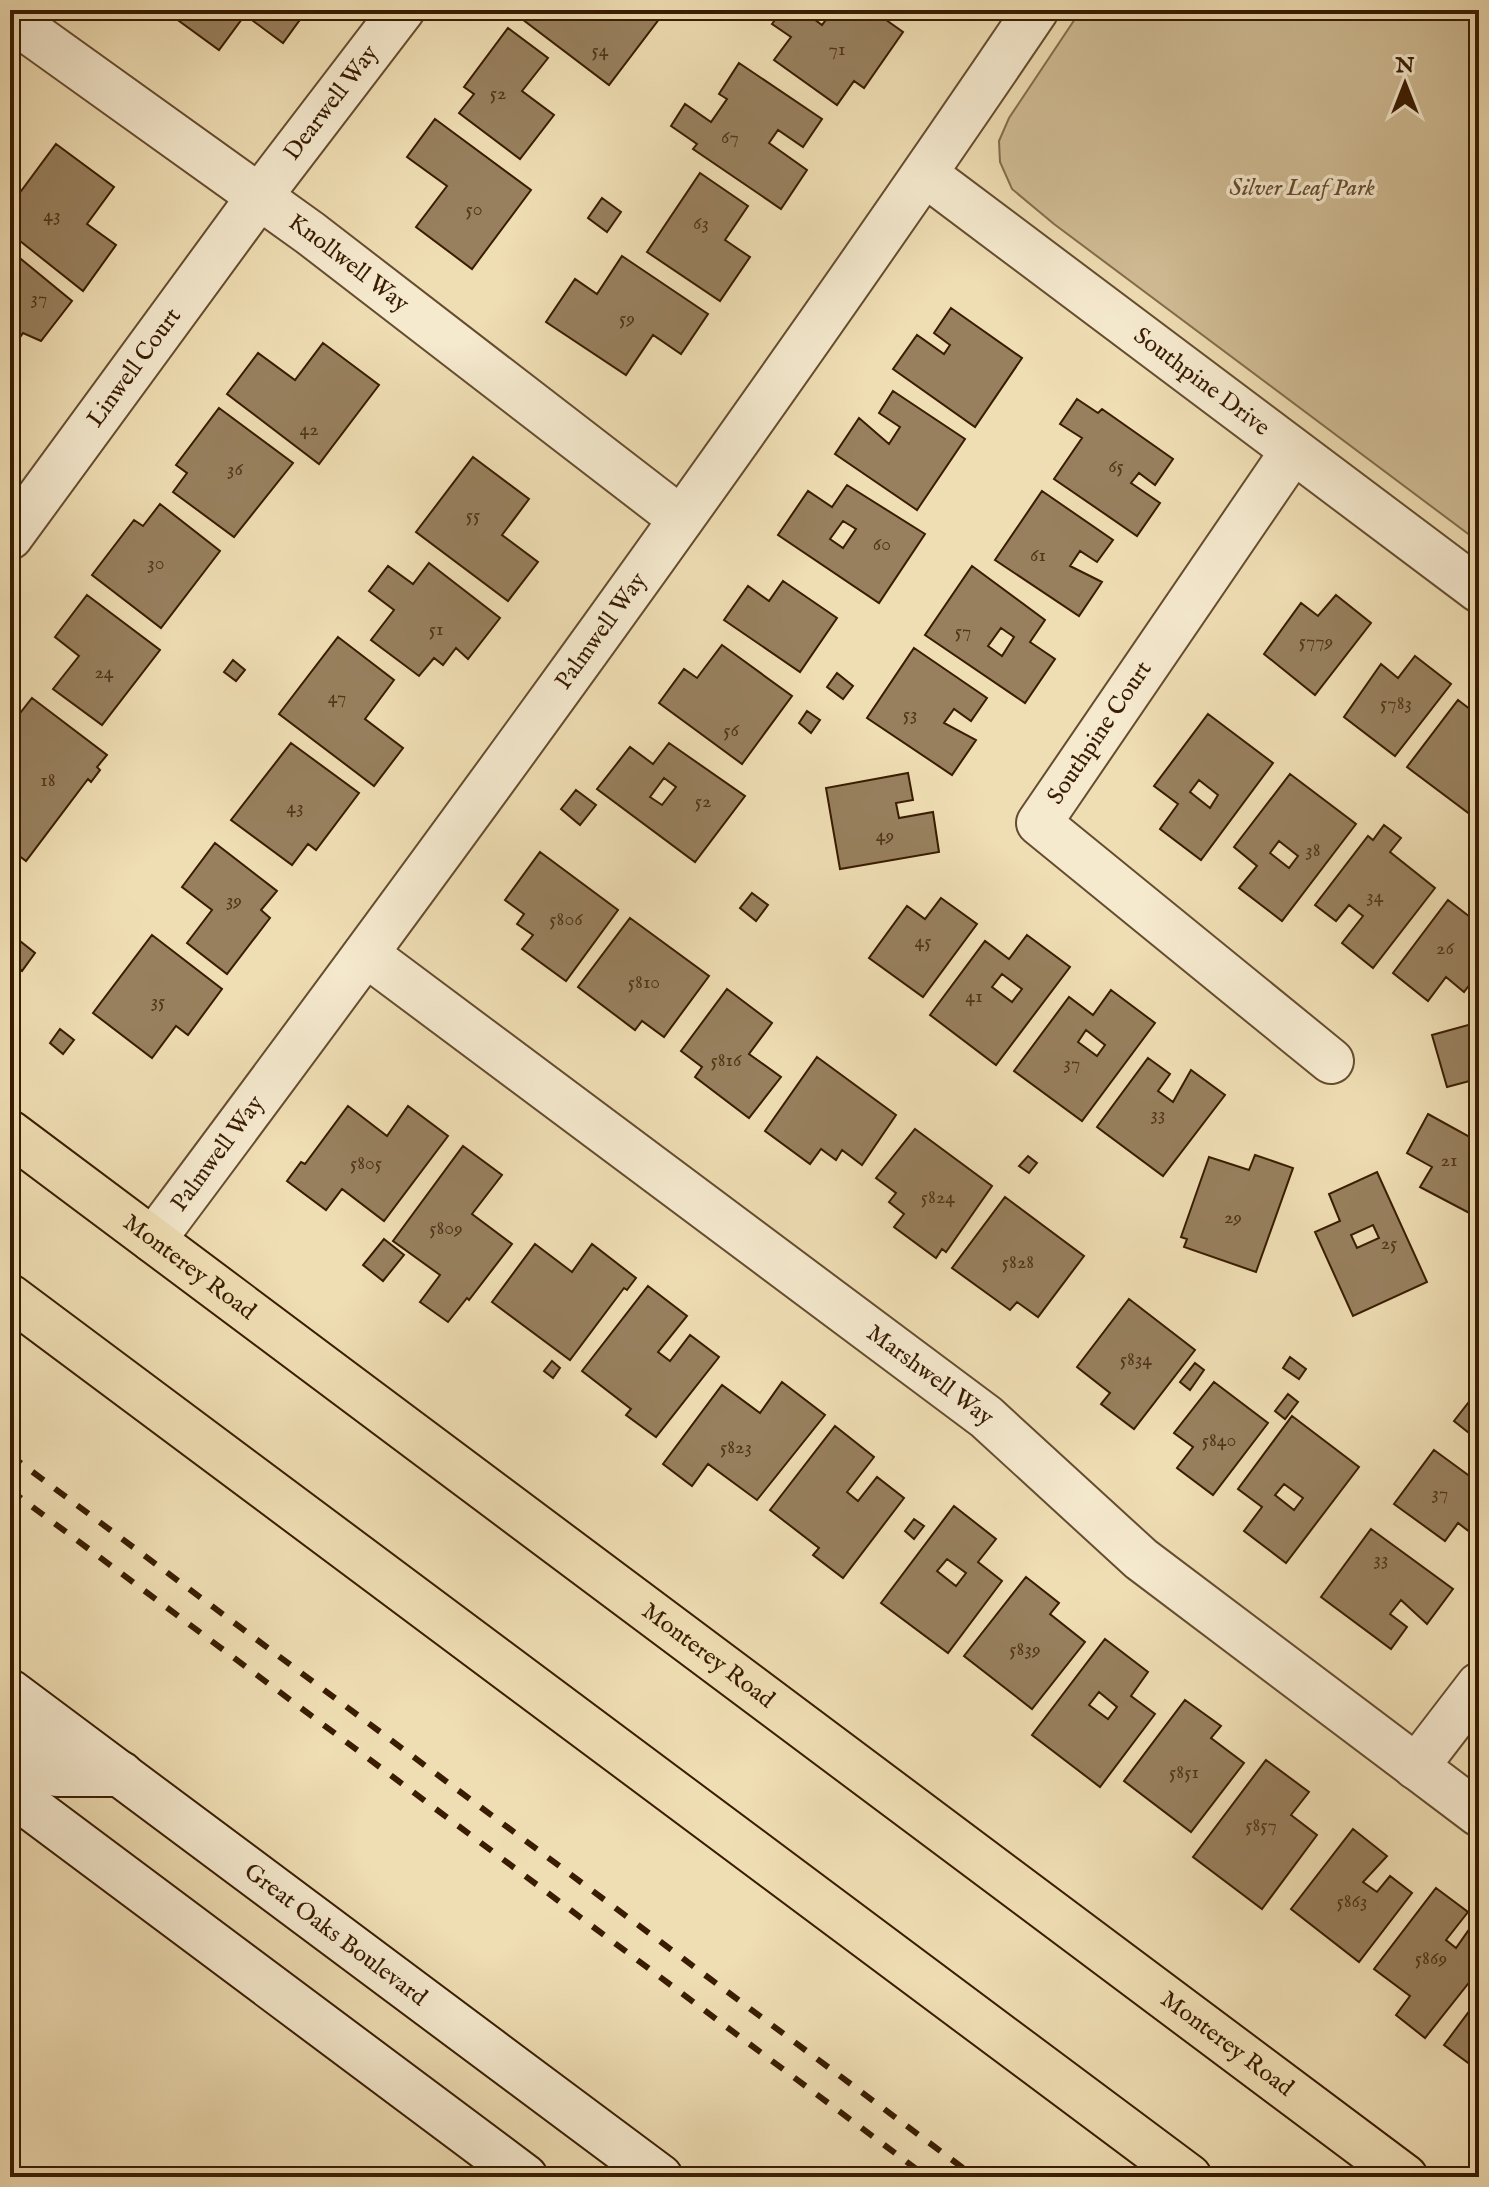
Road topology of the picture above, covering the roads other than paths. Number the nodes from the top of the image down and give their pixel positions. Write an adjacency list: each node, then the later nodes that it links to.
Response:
1 (402, 10): 5 (street, Dearwell Way)
2 (1036, 10): 4 (street, Palmwell Way)
3 (10, 18): 5 (street, Knollwell Way)
4 (925, 174): 6 (street, Southpine Drive); 7 (street, Palmwell Way)
5 (259, 197): 7 (street, Knollwell Way); 8 (street, Linwell Court)
6 (1293, 451): 9 (street, Southpine Drive); 11 (street, Southpine Court)
7 (681, 519): 10 (street, Palmwell Way)
8 (10, 537)
9 (1479, 590)
10 (366, 954): 13 (street, Palmwell Way); 18 (street, Marshwell Way)
11 (1331, 1061)
12 (10, 1133): 13 (main road, Monterey Road)
13 (153, 1240): 25 (main road, Monterey Road)
14 (10, 1297): 24 (main road)
15 (1479, 1685): 18 (street)
16 (10, 1692): 19 (street, Great Oaks Boulevard)
17 (10, 1740): 19 (street)
18 (1416, 1767): 21 (street, Marshwell Way)
19 (121, 1774): 23 (street, Great Oaks Boulevard)
20 (10, 1792): 22 (street)
21 (1479, 1814)
22 (525, 2177)
23 (660, 2177)
24 (1189, 2177)
25 (1405, 2177)

